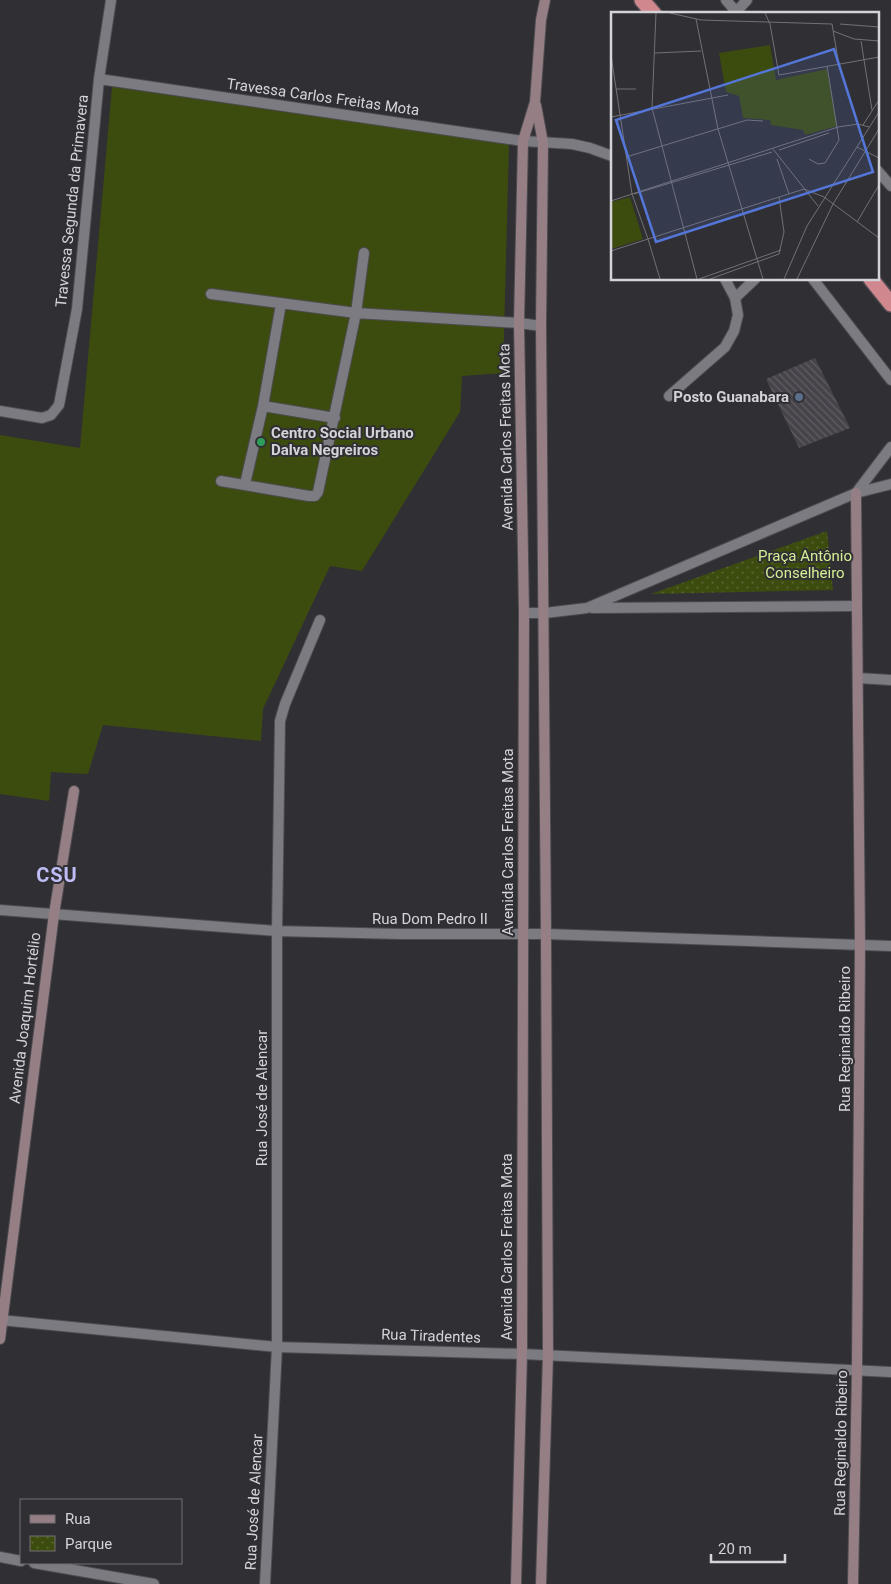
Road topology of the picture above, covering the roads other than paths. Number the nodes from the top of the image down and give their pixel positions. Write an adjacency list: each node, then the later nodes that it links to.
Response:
1 (111, 0): 9 (street, Travessa Segunda da Primavera)
2 (545, 0): 10 (street, Avenida Carlos Freitas Mota)
3 (642, 0): 6 (highway)
4 (726, 0): 7 (street)
5 (747, 0): 8 (street)
6 (652, 12)
7 (735, 12)
8 (737, 12)
9 (99, 79): 11 (street, Travessa Carlos Freitas Mota); 31 (street, Travessa Segunda da Primavera)
10 (535, 102): 11 (street, Avenida Carlos Freitas Mota); 12 (street, Avenida Carlos Freitas Mota)
11 (523, 141): 12 (street, Travessa Carlos Freitas Mota); 26 (street, Avenida Carlos Freitas Mota)
12 (542, 143): 13 (street, Travessa Carlos Freitas Mota); 27 (street, Avenida Carlos Freitas Mota)
13 (611, 156)
14 (878, 171): 15 (street)
15 (891, 186)
16 (364, 254): 25 (street)
17 (726, 280): 22 (street)
18 (754, 280): 22 (street)
19 (814, 280): 28 (street)
20 (872, 280): 24 (highway)
21 (211, 294): 23 (street)
22 (735, 298): 29 (street)
23 (281, 304): 25 (street); 30 (street)
24 (891, 304)
25 (356, 313): 26 (street); 32 (street)
26 (519, 323): 27 (street); 41 (street, Avenida Carlos Freitas Mota)
27 (541, 326): 40 (street, Avenida Carlos Freitas Mota)
28 (891, 380)
29 (669, 396)
30 (263, 406): 32 (street); 35 (street)
31 (0, 412)
32 (335, 418): 35 (street)
33 (891, 447): 37 (street)
34 (221, 480): 35 (street)
35 (245, 484)
36 (891, 484): 37 (street)
37 (856, 493): 38 (street, Rua Reginaldo Ribeiro); 39 (street)
38 (856, 606): 39 (street); 43 (street, Rua Reginaldo Ribeiro)
39 (586, 608): 40 (street)
40 (545, 612): 41 (street); 50 (street, Avenida Carlos Freitas Mota)
41 (524, 613): 49 (street, Avenida Carlos Freitas Mota)
42 (320, 620): 48 (street, Rua José de Alencar)
43 (858, 678): 44 (street); 51 (street, Rua Reginaldo Ribeiro)
44 (891, 680)
45 (74, 791): 47 (street, Avenida Joaquim Hortélio)
46 (0, 910): 47 (street, Rua Dom Pedro II)
47 (54, 914): 48 (street, Rua Dom Pedro II); 53 (street, Avenida Joaquim Hortélio)
48 (277, 931): 49 (street, Rua Dom Pedro II); 55 (street, Rua José de Alencar)
49 (523, 934): 50 (street, Rua Dom Pedro II); 56 (street, Avenida Carlos Freitas Mota)
50 (546, 934): 51 (street, Rua Dom Pedro II); 57 (street, Avenida Carlos Freitas Mota)
51 (860, 946): 52 (street, Rua Dom Pedro II); 58 (street, Rua Reginaldo Ribeiro)
52 (891, 946)
53 (1, 1321): 54 (street, Avenida Joaquim Hortélio); 55 (street, Rua Tiradentes)
54 (0, 1339)
55 (277, 1347): 56 (street, Rua Tiradentes); 64 (street, Rua José de Alencar)
56 (522, 1354): 57 (street, Rua Tiradentes); 65 (street, Avenida Carlos Freitas Mota)
57 (548, 1355): 58 (street, Rua Tiradentes); 66 (street, Avenida Carlos Freitas Mota)
58 (857, 1370): 59 (street, Rua Tiradentes); 67 (street, Rua Reginaldo Ribeiro)
59 (891, 1372)
60 (0, 1557): 61 (street)
61 (20, 1560)
62 (40, 1564): 63 (street)
63 (154, 1584)
64 (265, 1584)
65 (516, 1584)
66 (541, 1584)
67 (853, 1584)

